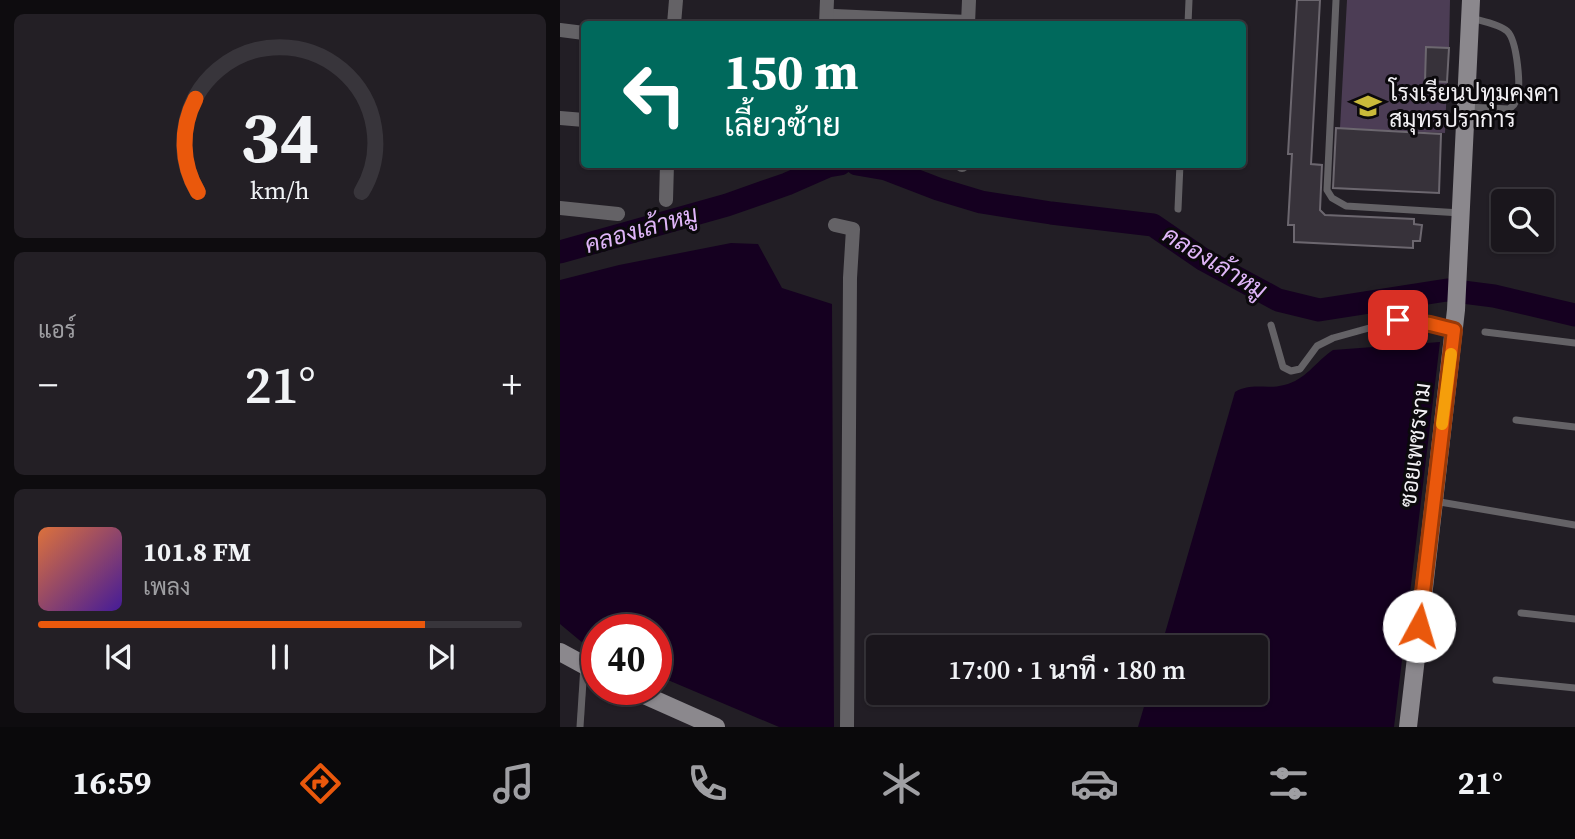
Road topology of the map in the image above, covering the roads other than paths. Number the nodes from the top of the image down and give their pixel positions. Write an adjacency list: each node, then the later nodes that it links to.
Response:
1 (676, 0): 8 (street)
2 (828, 0): 7 (street)
3 (969, 0): 10 (street)
4 (1189, 0): 11 (lane)
5 (1336, 0): 22 (lane)
6 (1471, 9): 14 (street, ซอยเพชรงาม); 14 (lane)
7 (830, 20): 9 (street)
8 (674, 21)
9 (876, 21)
10 (968, 21)
11 (1188, 21)
12 (560, 30): 13 (street)
13 (581, 33)
14 (1465, 107): 22 (street, ซอยเพชรงาม)
15 (560, 118): 16 (street)
16 (581, 120)
17 (667, 168): 19 (street)
18 (1180, 168): 21 (lane)
19 (666, 200)
20 (560, 208): 23 (street)
21 (1178, 209)
22 (1462, 213): 26 (street, ซอยเพชรงาม)
23 (618, 214)
24 (835, 225): 43 (street)
25 (1271, 325): 26 (lane)
26 (1454, 330): 31 (street, ซอยเพชรงาม)
27 (1485, 332): 28 (lane)
28 (1575, 343)
29 (1516, 420): 30 (lane)
30 (1575, 427)
31 (1433, 501): 32 (lane); 44 (street, ซอยเพชรงาม)
32 (1575, 524)
33 (1521, 613): 34 (lane)
34 (1575, 619)
35 (560, 652): 36 (street)
36 (581, 664)
37 (1496, 680): 38 (lane)
38 (1575, 688)
39 (584, 705): 41 (lane)
40 (667, 705): 42 (street)
41 (580, 727)
42 (716, 727)
43 (847, 727)
44 (1408, 727)

